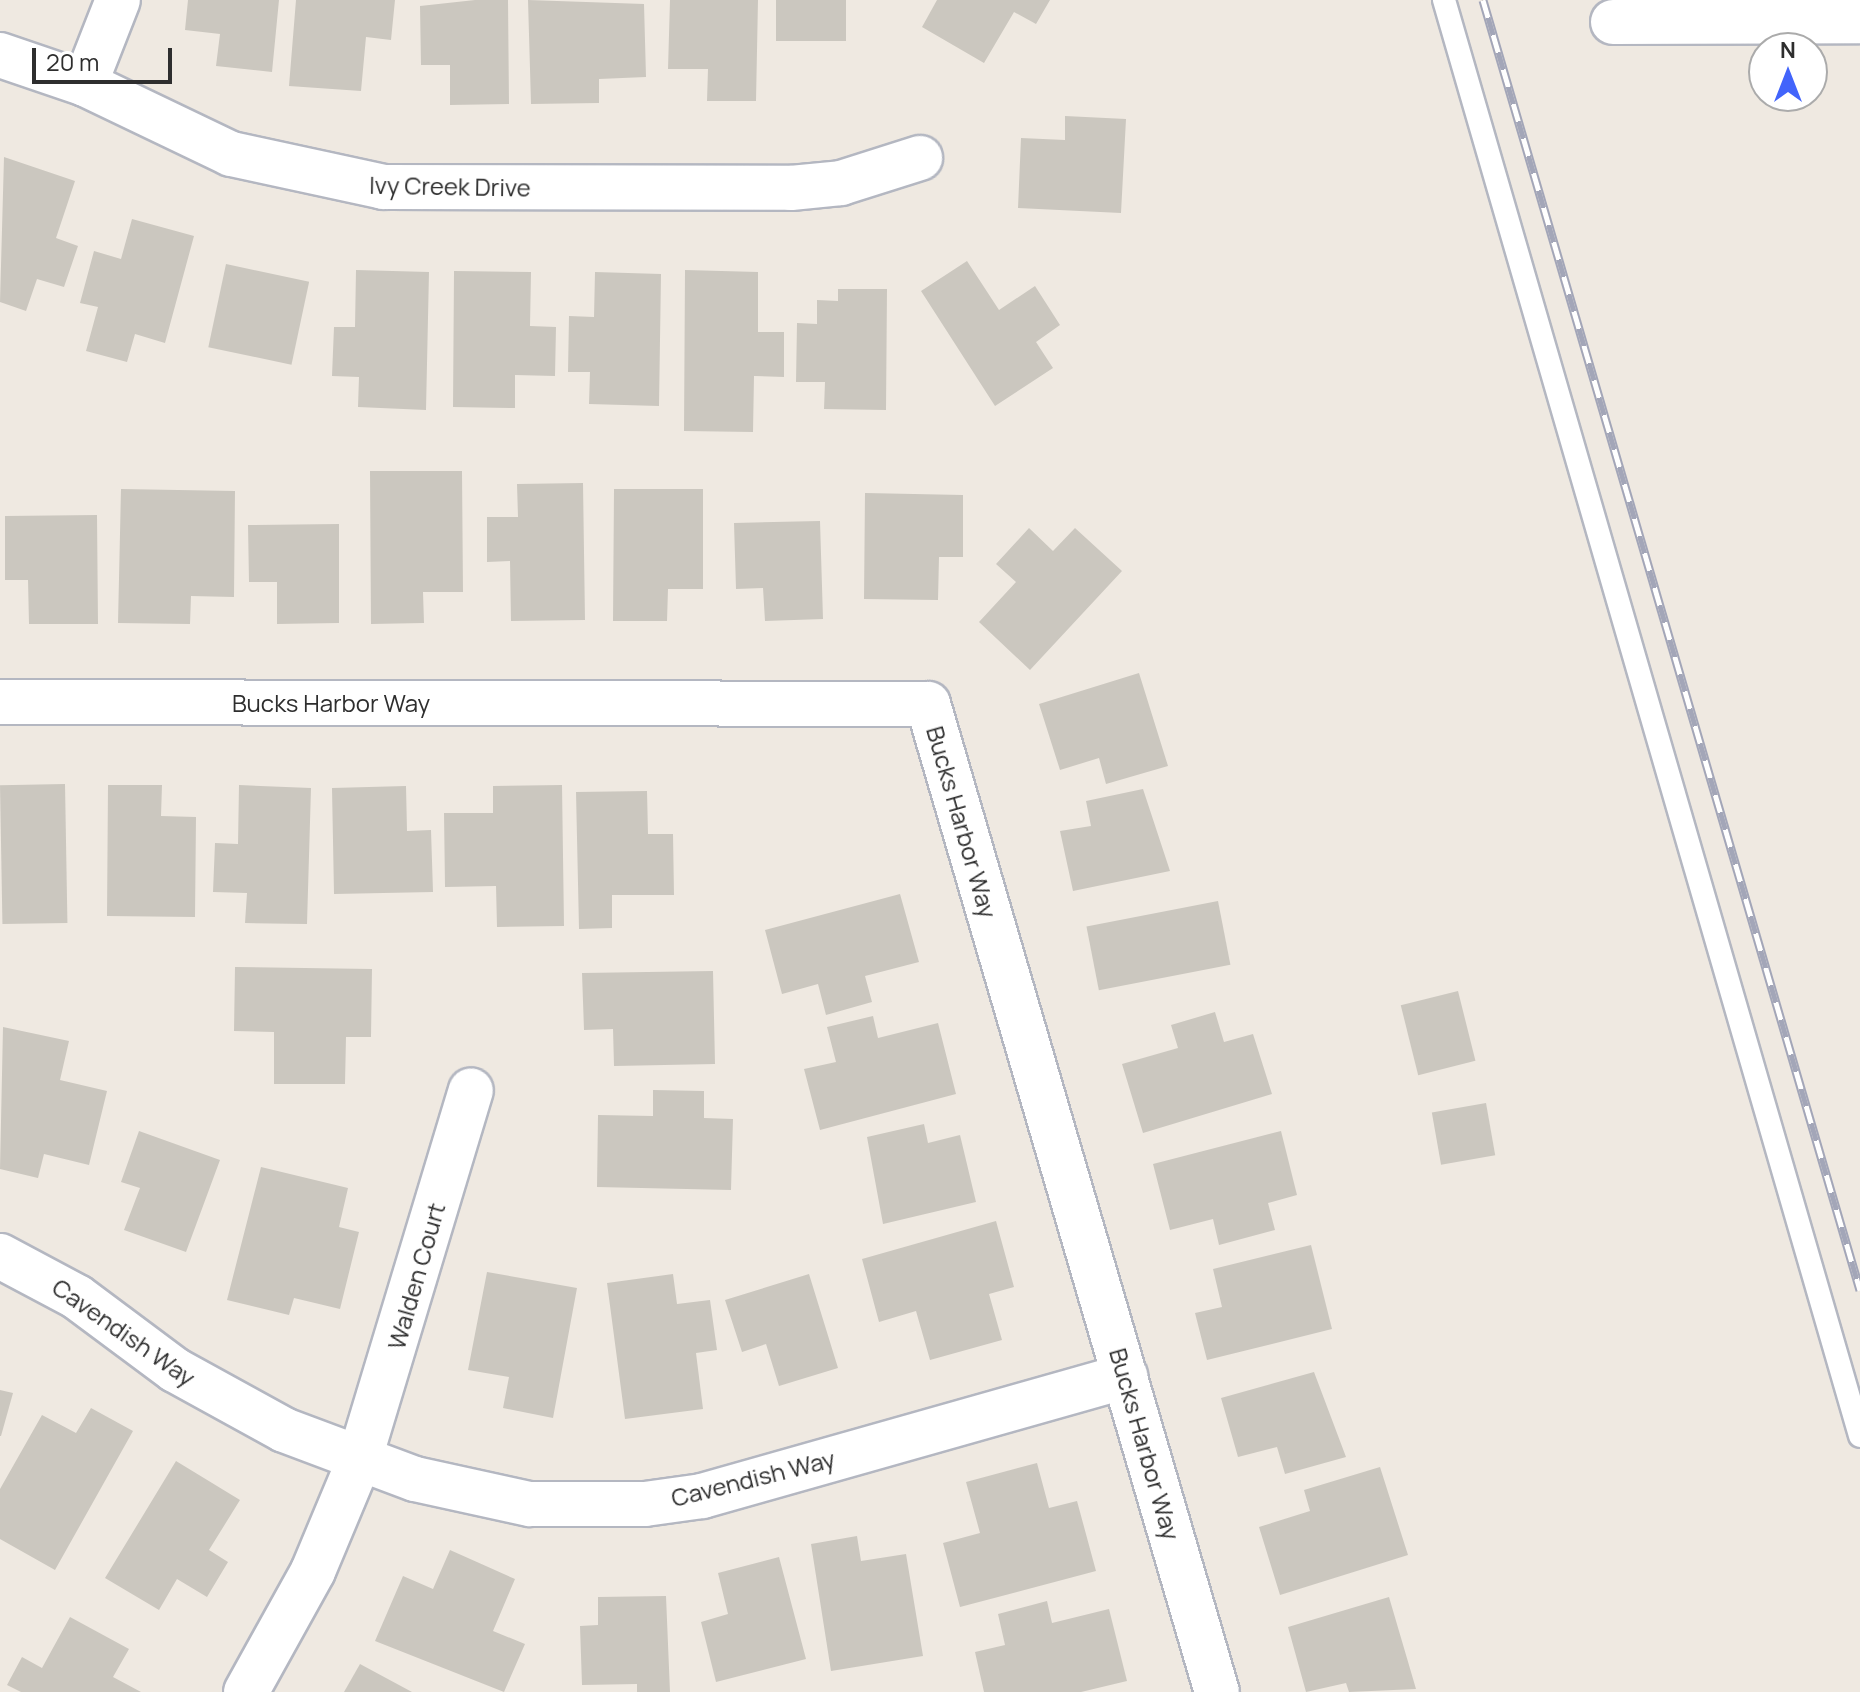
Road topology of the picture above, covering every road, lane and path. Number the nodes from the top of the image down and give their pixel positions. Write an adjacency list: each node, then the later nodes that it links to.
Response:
1 (118, 0): 6 (street)
2 (1444, 0): 12 (lane)
3 (1860, 21): 4 (street)
4 (1613, 22)
5 (0, 55): 6 (street, Ivy Creek Drive)
6 (85, 84): 7 (street, Ivy Creek Drive)
7 (920, 158)
8 (0, 702): 11 (street, Bucks Harbor Way)
9 (471, 1091): 13 (street, Walden Court)
10 (0, 1256): 13 (street, Cavendish Way)
11 (1125, 1376): 13 (street, Cavendish Way); 15 (street, Bucks Harbor Way)
12 (1860, 1436)
13 (359, 1461): 14 (street, Walden Court)
14 (246, 1692)
15 (1217, 1692)

